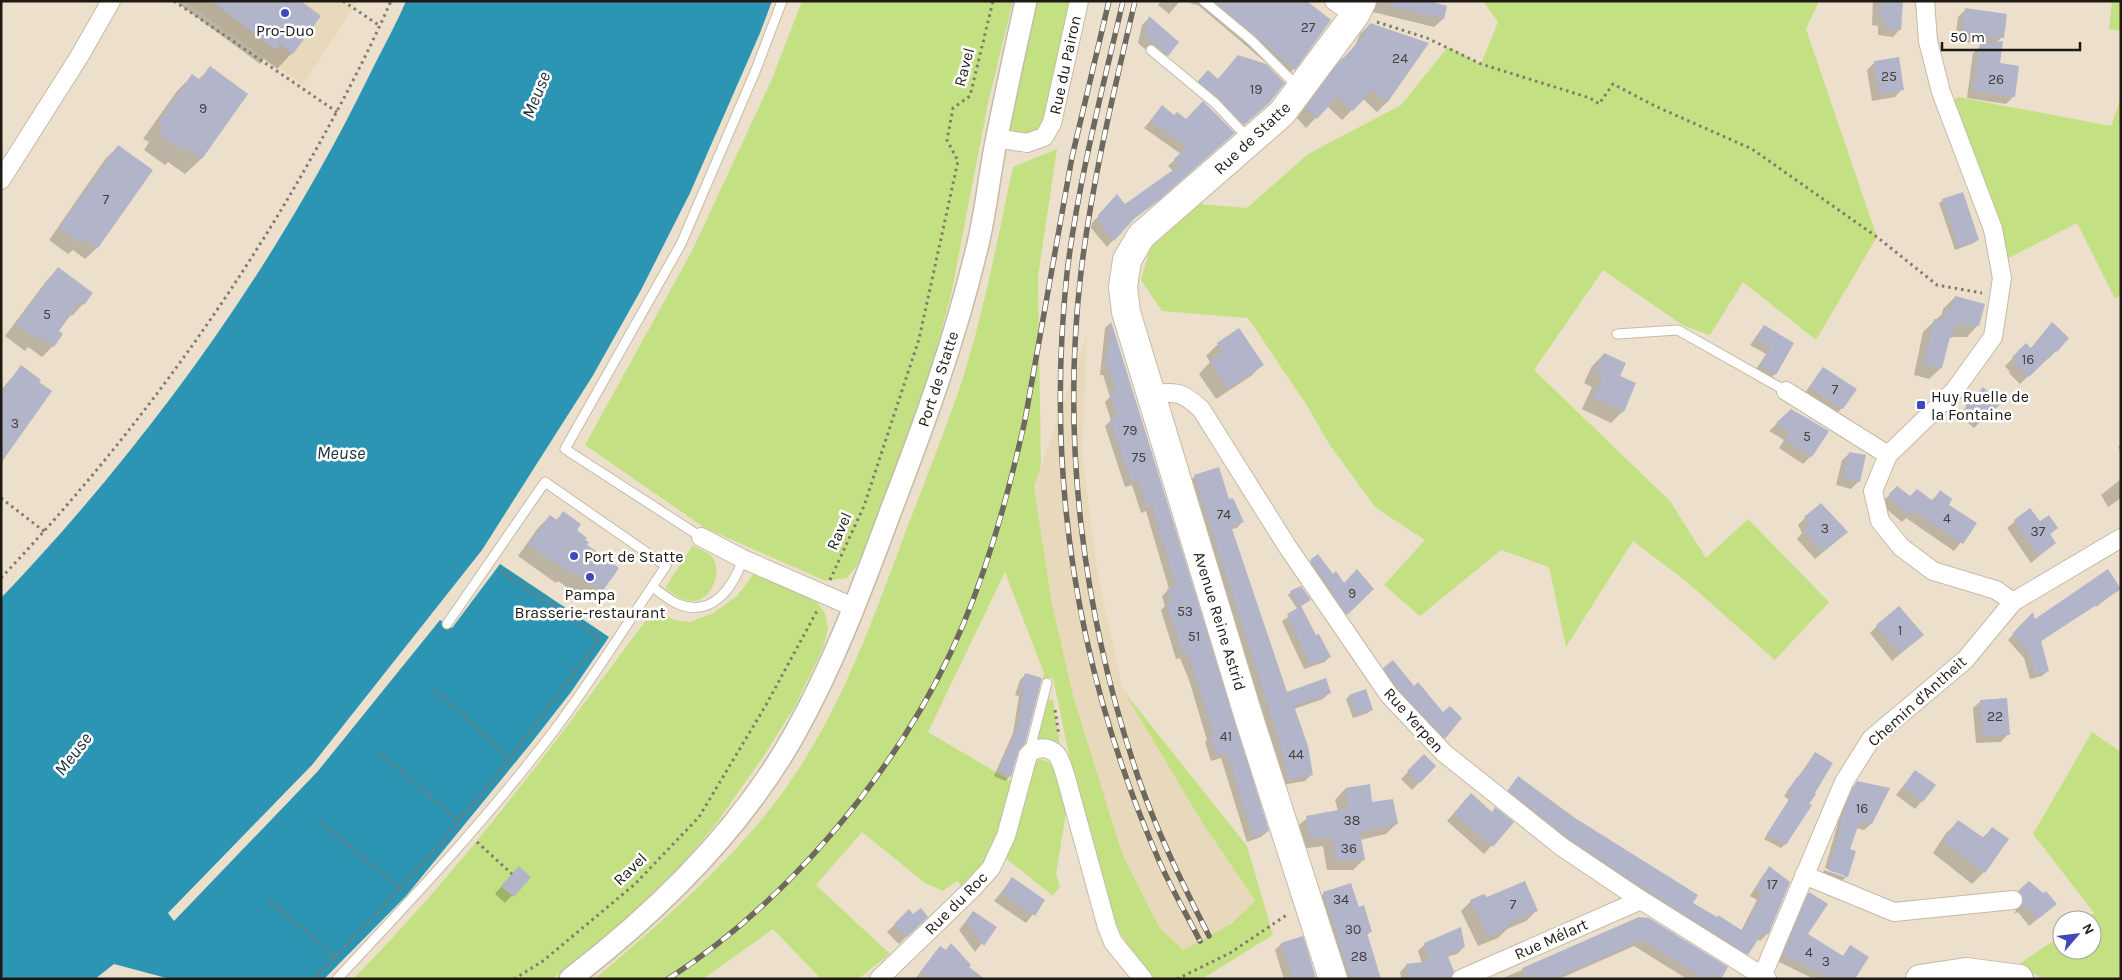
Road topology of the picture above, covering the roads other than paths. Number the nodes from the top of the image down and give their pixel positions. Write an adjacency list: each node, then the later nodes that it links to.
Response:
1 (111, 1): 12 (street)
2 (782, 1): 18 (lane)
3 (1026, 1): 10 (street, Port de Statte)
4 (1079, 1): 10 (street, Rue du Pairon)
5 (1204, 1): 9 (lane)
6 (1925, 1): 17 (street)
7 (1351, 6): 9 (main road, Rue de Statte)
8 (1152, 50): 11 (lane)
9 (1300, 89): 11 (main road, Rue de Statte)
10 (996, 138): 23 (street, Port de Statte)
11 (1251, 141): 13 (main road, Rue de Statte)
12 (1, 180)
13 (1127, 260): 16 (main road, Avenue Reine Astrid)
14 (1616, 334): 15 (lane)
15 (1786, 392): 17 (street)
16 (1152, 394): 28 (street, Rue Yerpen); 35 (main road, Avenue Reine Astrid)
17 (1888, 455): 22 (street)
18 (701, 537): 20 (street)
19 (2121, 538): 22 (street, Chemin d'Antheit)
20 (743, 559): 21 (lane); 23 (street)
21 (652, 587): 24 (lane); 32 (lane)
22 (2013, 602): 27 (street, Chemin d'Antheit)
23 (853, 607): 33 (street, Port de Statte)
24 (447, 624)
25 (1047, 683): 26 (lane, Rue du Roc)
26 (1028, 755): 30 (street, Rue du Roc); 34 (street)
27 (1804, 875): 29 (street); 31 (street, Chemin d'Antheit)
28 (1641, 900): 31 (street, Rue Yerpen); 36 (street, Rue Mélart)
29 (2013, 900)
30 (883, 978)
31 (1763, 978)
32 (337, 979)
33 (570, 979)
34 (1143, 979)
35 (1333, 979)
36 (1461, 979)
37 (1920, 979): 38 (main road)
38 (2020, 979)

